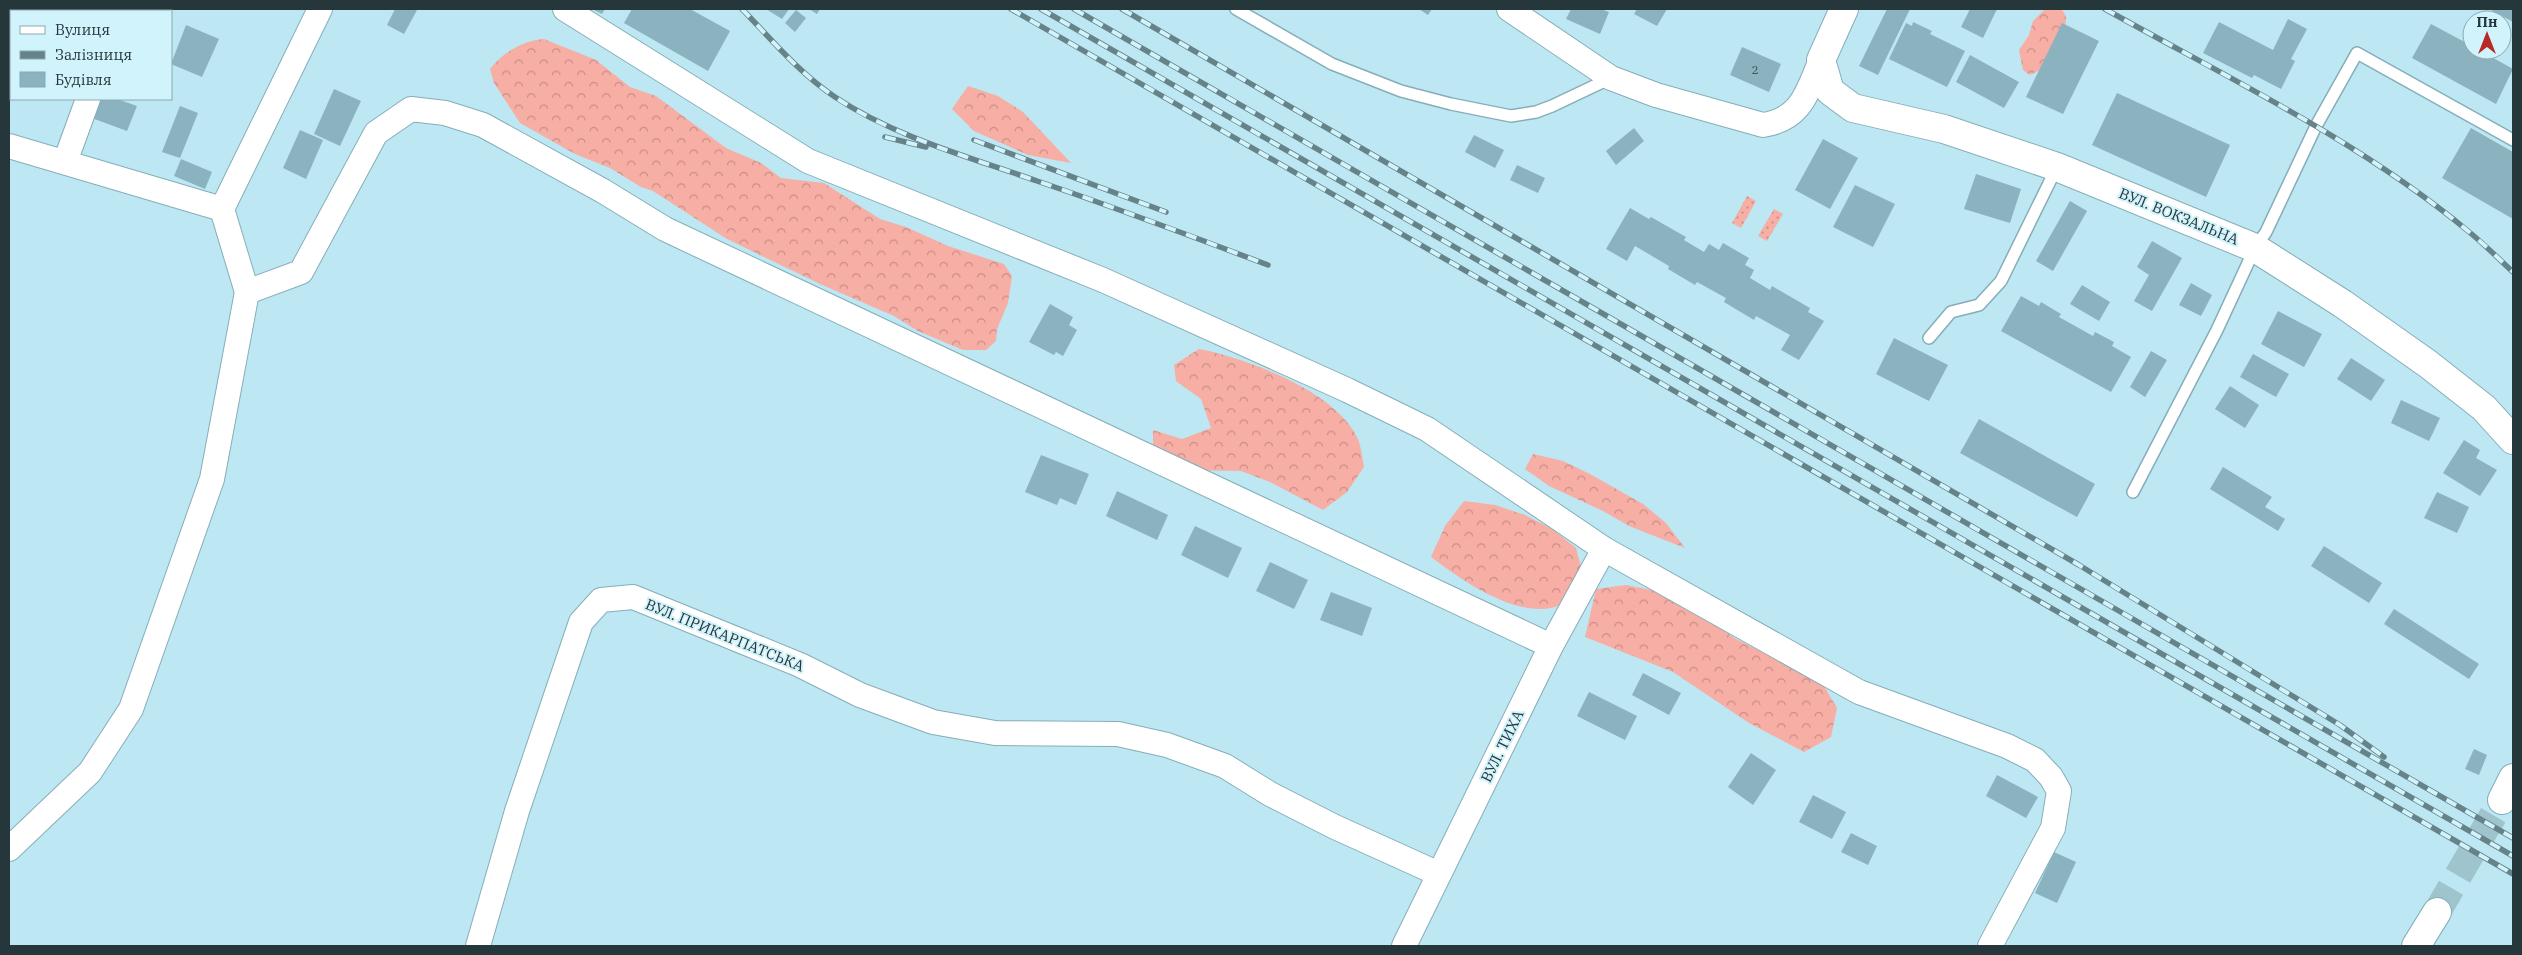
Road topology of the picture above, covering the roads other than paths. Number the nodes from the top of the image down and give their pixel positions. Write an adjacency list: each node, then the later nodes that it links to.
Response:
1 (320, 9): 13 (street)
2 (565, 9): 19 (street)
3 (1236, 9): 7 (lane)
4 (1509, 9): 7 (street)
5 (1844, 9): 6 (street)
6 (1821, 60): 7 (street); 12 (street, ВУЛ. ВОКЗАЛЬНА)
7 (1611, 78)
8 (88, 100): 11 (street)
9 (2513, 140): 14 (lane)
10 (9, 146): 11 (street)
11 (65, 162): 13 (street)
12 (2057, 167): 14 (street, ВУЛ. ВОКЗАЛЬНА); 16 (lane)
13 (222, 209): 15 (street)
14 (2255, 248): 17 (street, ВУЛ. ВОКЗАЛЬНА); 18 (lane)
15 (247, 292): 20 (street); 21 (street)
16 (1929, 338)
17 (2513, 440)
18 (2133, 492)
19 (1604, 549): 20 (street, ВУЛ. ТИХА); 27 (street)
20 (1551, 646): 22 (street, ВУЛ. ТИХА)
21 (9, 849)
22 (1439, 874): 25 (street, ВУЛ. ПРИКАРПАТСЬКА); 26 (street, ВУЛ. ТИХА)
23 (2437, 912): 24 (street)
24 (2420, 945)
25 (478, 946)
26 (1404, 946)
27 (1990, 946)

